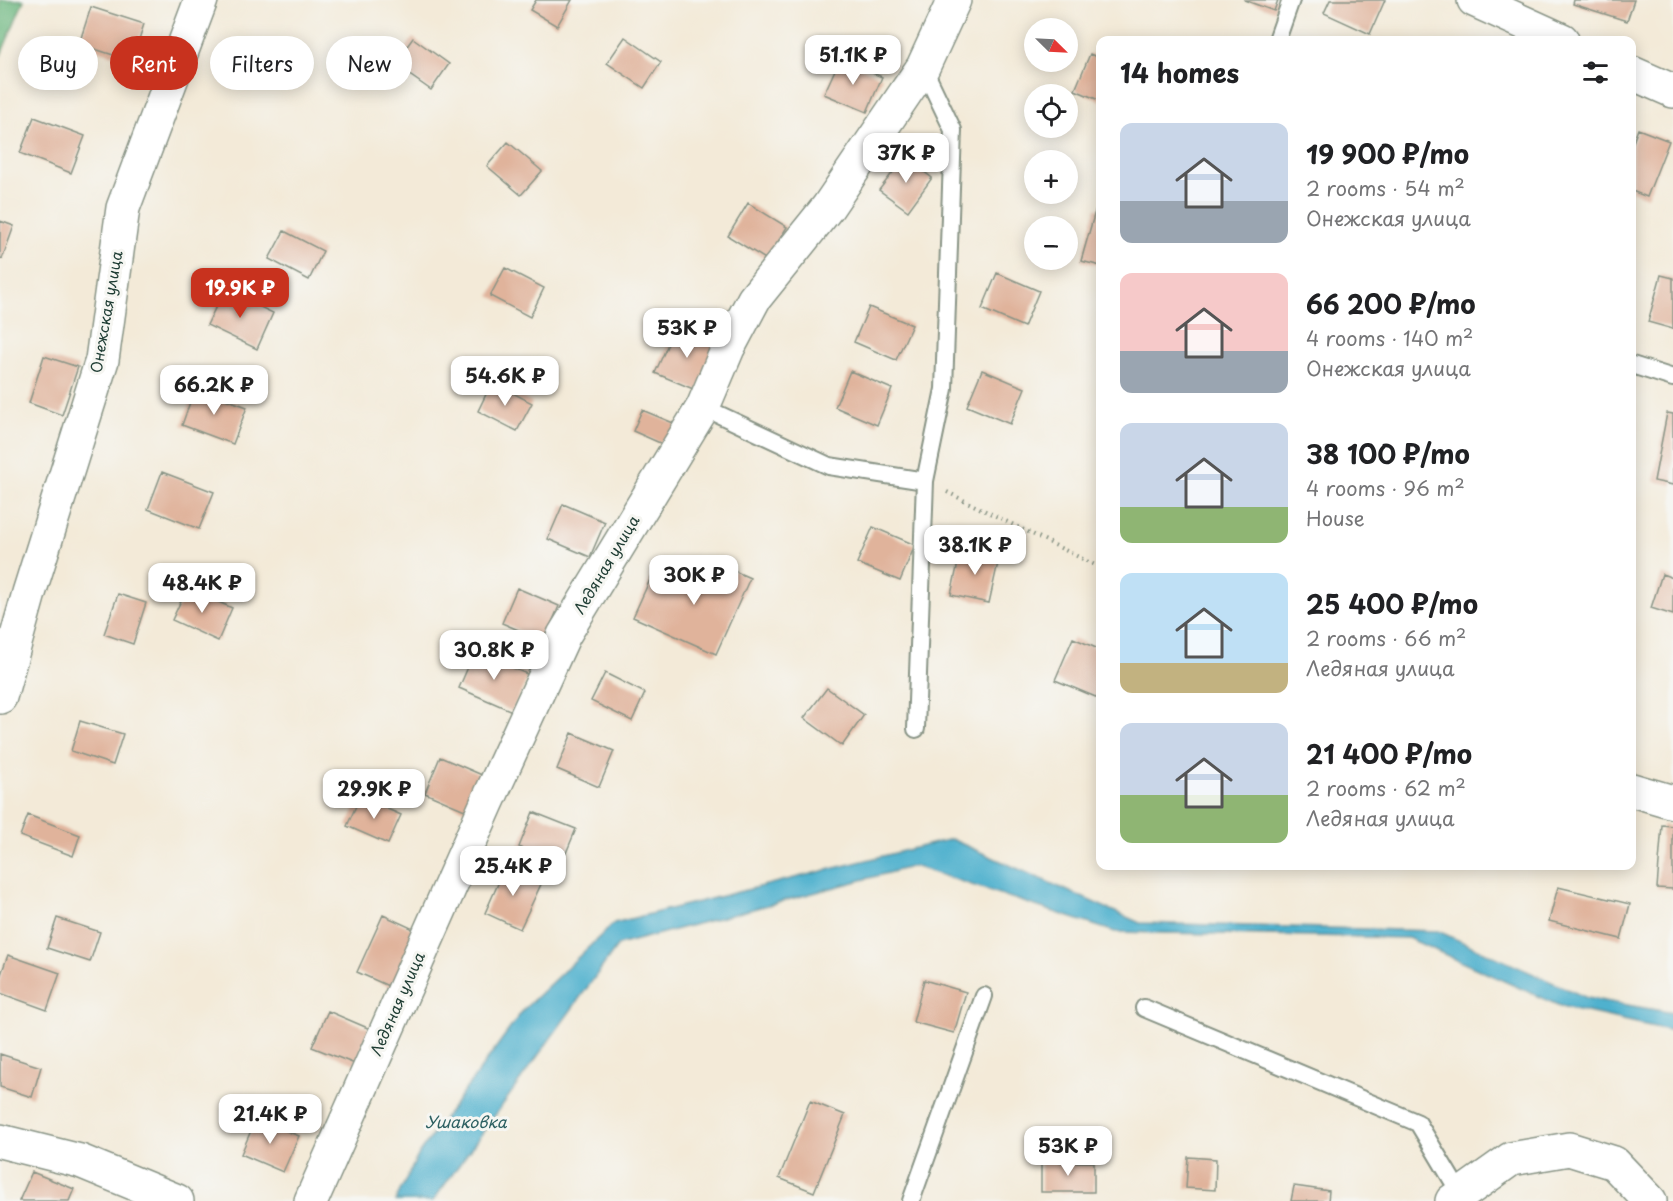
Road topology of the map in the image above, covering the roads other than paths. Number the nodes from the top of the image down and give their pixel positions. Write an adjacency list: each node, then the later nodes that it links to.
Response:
1 (201, 0): 14 (street, Онежская улица)
2 (954, 0): 7 (street, Ледяная улица)
3 (1291, 0): 5 (lane)
4 (1474, 0): 6 (street)
5 (1278, 36)
6 (1553, 36)
7 (923, 67): 12 (street, Ледяная улица); 13 (lane)
8 (1636, 75): 9 (street)
9 (1673, 92)
10 (1636, 366): 11 (lane)
11 (1673, 378)
12 (702, 407): 13 (lane); 23 (street, Ледяная улица)
13 (924, 481): 15 (lane)
14 (0, 697)
15 (916, 729)
16 (1636, 791): 17 (street)
17 (1673, 802)
18 (984, 996): 24 (lane)
19 (1144, 1008): 21 (lane)
20 (0, 1141): 22 (street)
21 (1456, 1198): 25 (street)
22 (177, 1201)
23 (311, 1201)
24 (911, 1201)
25 (1650, 1201)

